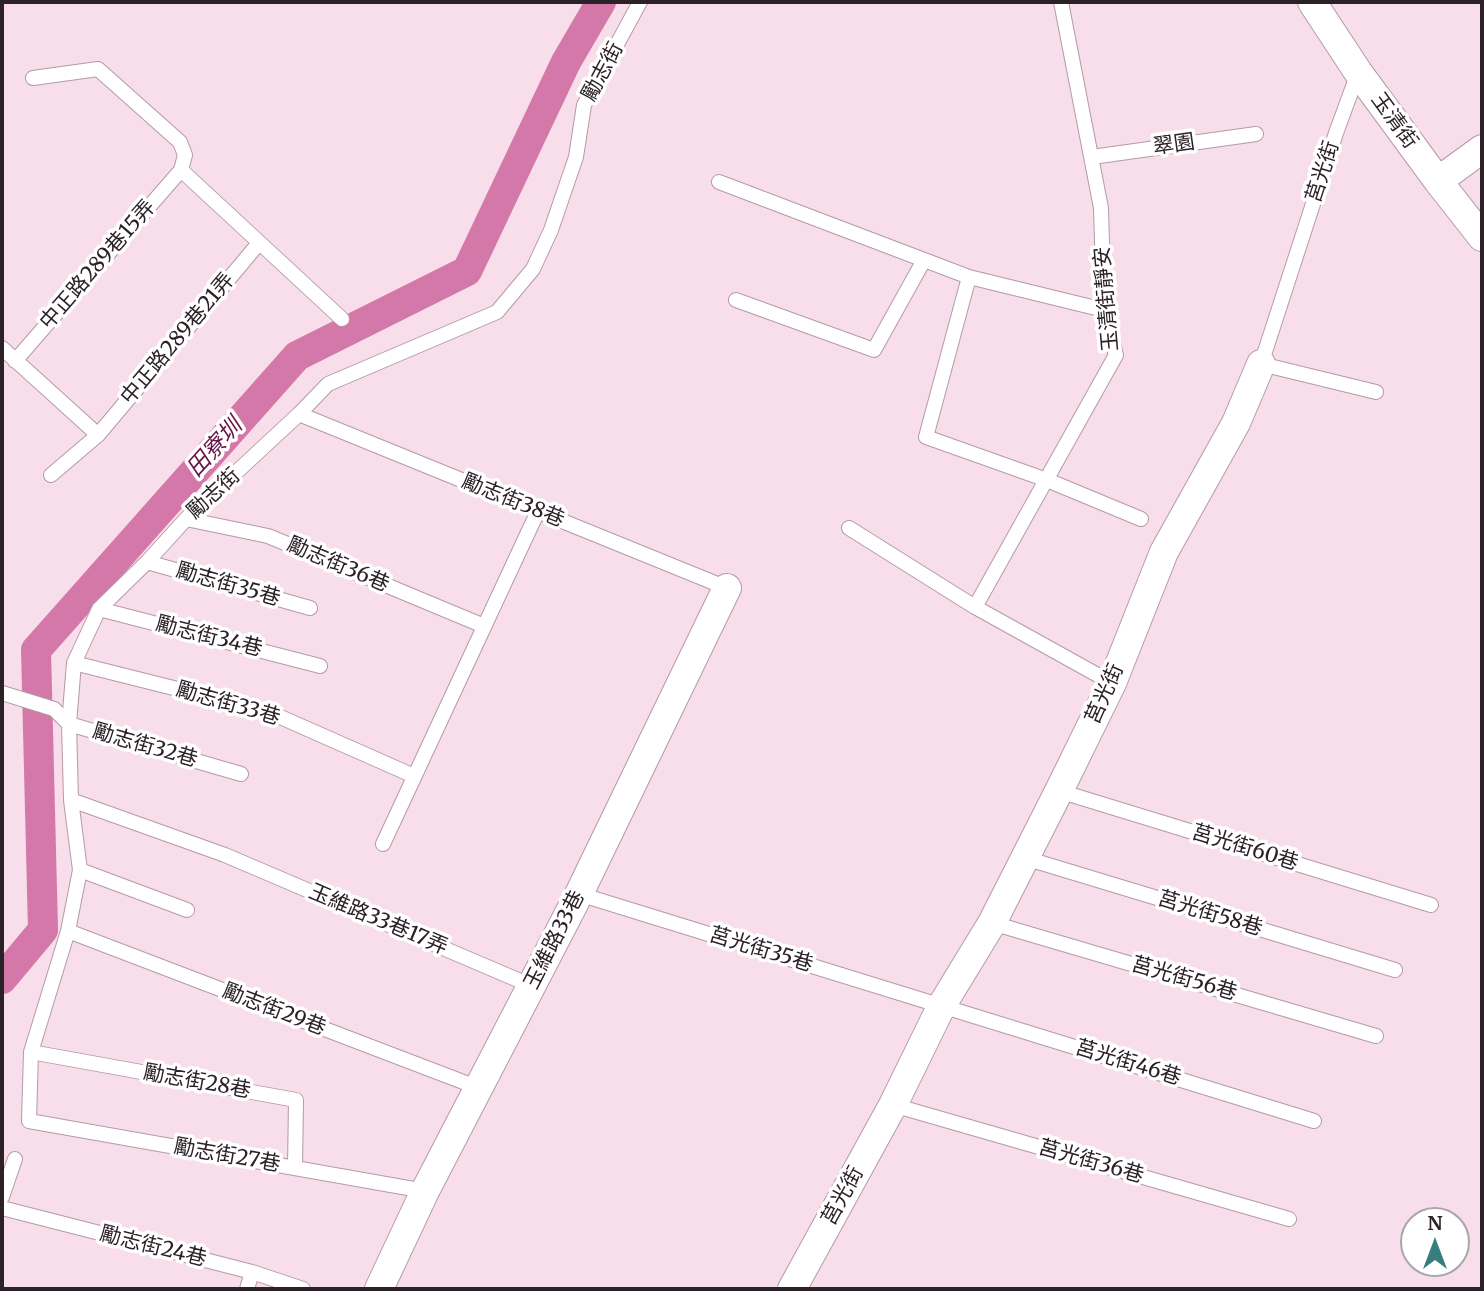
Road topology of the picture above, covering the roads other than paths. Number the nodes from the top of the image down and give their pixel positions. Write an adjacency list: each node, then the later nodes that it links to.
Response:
1 (640, 2): 23 (lane, 勵志街)
2 (1061, 2): 8 (lane, 玉清街靜安)
3 (1312, 2): 4 (street, 玉清街)
4 (1358, 72): 10 (street, 玉清街); 21 (lane, 莒光街)
5 (33, 78): 9 (lane)
6 (1256, 134): 8 (lane, 翠園)
7 (1482, 149): 10 (street)
8 (1092, 157): 17 (lane, 玉清街靜安)
9 (181, 170): 13 (lane); 20 (lane, 中正路289巷15弄)
10 (1438, 181): 12 (street, 玉清街)
11 (719, 182): 14 (lane)
12 (1482, 237)
13 (259, 243): 18 (lane); 24 (lane, 中正路289巷21弄)
14 (924, 260): 15 (lane); 16 (lane)
15 (969, 277): 17 (lane); 26 (lane)
16 (736, 300)
17 (1104, 310): 26 (lane, 玉清街靜安)
18 (342, 318)
19 (2, 348): 20 (lane)
20 (15, 361): 24 (lane)
21 (1261, 365): 22 (lane); 39 (street, 莒光街)
22 (1376, 392)
23 (299, 414): 27 (lane, 勵志街38巷); 28 (lane, 勵志街)
24 (98, 435): 25 (lane, 中正路289巷21弄)
25 (51, 475)
26 (1047, 480): 29 (lane); 33 (lane, 玉清街靜安)
27 (538, 511): 32 (lane, 勵志街38巷); 36 (lane)
28 (187, 519): 31 (lane, 勵志街); 36 (lane, 勵志街36巷)
29 (1141, 519)
30 (849, 528): 33 (lane)
31 (147, 562): 34 (lane, 勵志街35巷); 35 (lane, 勵志街)
32 (727, 588): 49 (street, 玉維路33巷)
33 (975, 607): 39 (lane)
34 (310, 608)
35 (99, 609): 37 (lane, 勵志街); 38 (lane, 勵志街34巷)
36 (485, 626): 43 (lane)
37 (75, 663): 41 (lane, 勵志街); 43 (lane, 勵志街33巷)
38 (320, 666)
39 (1112, 683): 44 (street, 莒光街)
40 (3, 693): 41 (lane, 勵志街32巷)
41 (69, 724): 42 (lane, 勵志街32巷); 45 (lane, 勵志街)
42 (241, 774)
43 (414, 776): 46 (lane)
44 (1059, 791): 47 (street, 莒光街); 50 (lane, 莒光街60巷)
45 (71, 800): 48 (lane, 勵志街); 55 (lane, 玉維路33巷17弄)
46 (383, 844)
47 (1025, 858): 52 (street, 莒光街); 54 (lane, 莒光街58巷)
48 (80, 870): 51 (lane); 53 (lane, 勵志街)
49 (579, 894): 55 (street, 玉維路33巷); 56 (lane, 莒光街35巷)
50 (1431, 905)
51 (187, 910)
52 (992, 923): 56 (street, 莒光街); 57 (lane, 莒光街56巷)
53 (68, 932): 58 (lane, 勵志街); 59 (lane, 勵志街29巷)
54 (1395, 970)
55 (532, 986): 59 (street, 玉維路33巷)
56 (942, 1005): 60 (street, 莒光街); 62 (lane, 莒光街46巷)
57 (1376, 1036)
58 (31, 1052): 61 (lane, 勵志街); 64 (lane, 勵志街28巷)
59 (479, 1088): 65 (street, 玉維路33巷)
60 (893, 1105): 68 (lane, 莒光街36巷); 73 (street, 莒光街)
61 (29, 1121): 64 (lane, 勵志街27巷)
62 (1314, 1121)
63 (15, 1159): 66 (lane)
64 (295, 1168): 65 (lane, 勵志街27巷)
65 (425, 1191): 72 (street, 玉維路33巷)
66 (2, 1197)
67 (2, 1208): 69 (lane, 勵志街24巷)
68 (1289, 1219)
69 (252, 1272): 70 (lane); 71 (lane, 勵志街24巷)
70 (247, 1289)
71 (303, 1289)
72 (379, 1289)
73 (792, 1289)

